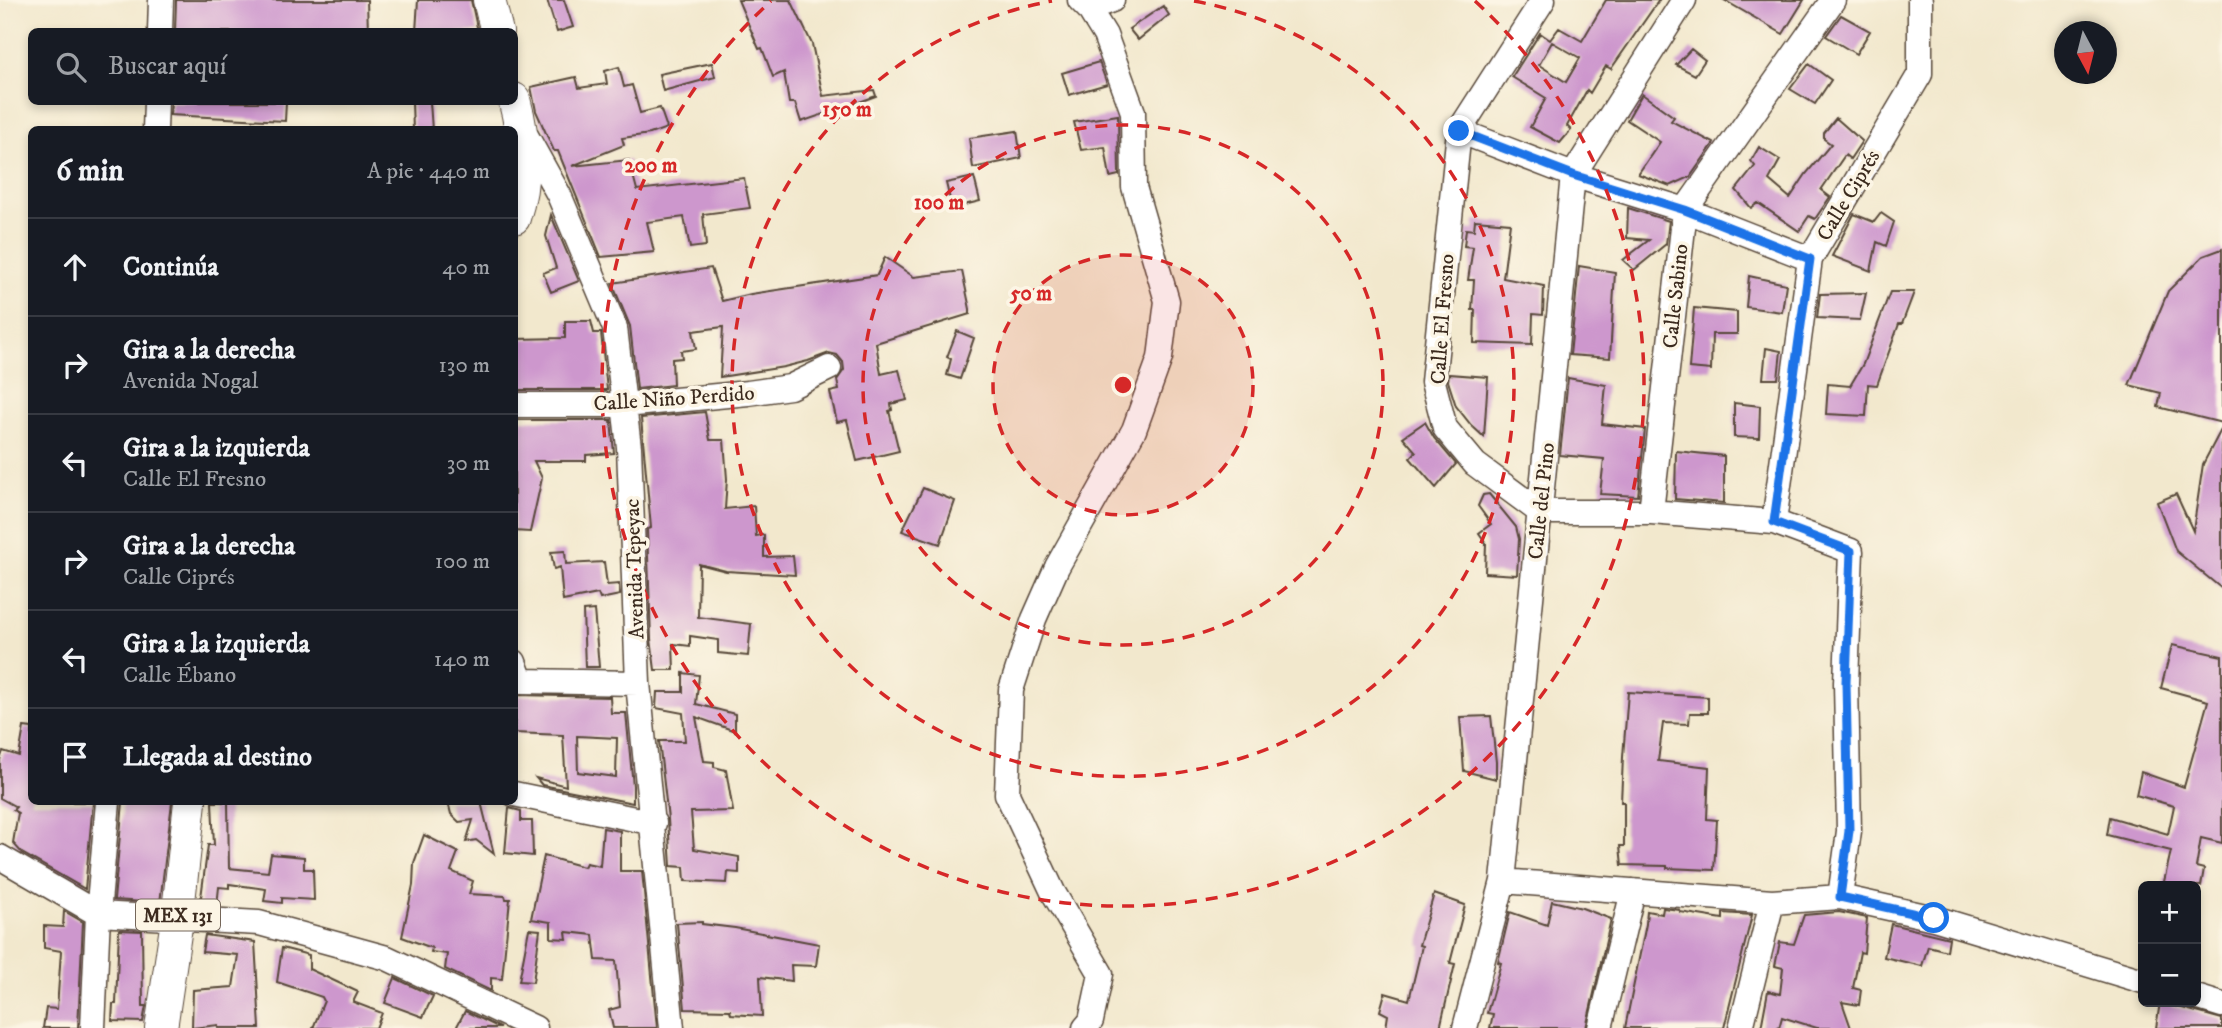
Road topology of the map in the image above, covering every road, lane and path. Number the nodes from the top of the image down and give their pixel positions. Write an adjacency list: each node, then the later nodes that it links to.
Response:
1 (162, 0): 8 (street)
2 (488, 0): 9 (main road)
3 (1543, 0): 14 (street, Calle El Fresno)
4 (1684, 0): 15 (street, Calle del Pino)
5 (1833, 0): 17 (street, Calle Sabino)
6 (1920, 0): 18 (street, Calle Ciprés)
7 (1094, 3): 45 (street)
8 (160, 28)
9 (496, 28)
10 (156, 105): 12 (street)
11 (516, 105): 13 (main road)
12 (155, 126)
13 (522, 130): 16 (main road); 21 (street, Avenida Tepeyac)
14 (1459, 131): 15 (street); 22 (street, Calle El Fresno)
15 (1573, 175): 17 (street); 22 (street, Calle del Pino)
16 (518, 206)
17 (1685, 210): 18 (street); 23 (street, Calle Sabino)
18 (1810, 259): 24 (street, Calle Ciprés)
19 (829, 369): 21 (street, Calle Niño Perdido)
20 (518, 405): 21 (street, Calle Niño Perdido)
21 (624, 405): 26 (street, Avenida Tepeyac)
22 (1540, 512): 23 (street); 32 (street, Calle del Pino)
23 (1651, 512): 24 (street)
24 (1774, 522): 34 (street)
25 (518, 673): 26 (street)
26 (638, 683): 30 (street, Avenida Tepeyac)
27 (518, 795): 30 (street)
28 (108, 805): 36 (street)
29 (190, 805): 37 (main road, MEX 131)
30 (654, 823): 44 (street, Avenida Tepeyac)
31 (0, 857): 36 (street)
32 (1503, 881): 33 (street); 46 (street, Calle del Pino)
33 (1633, 891): 35 (street); 47 (street)
34 (1840, 897): 35 (street); 38 (street)
35 (1772, 902): 48 (street)
36 (98, 914): 37 (street); 41 (street)
37 (177, 920): 42 (main road, MEX 131); 43 (street)
38 (2138, 979)
39 (2201, 999): 40 (street)
40 (2222, 1005)
41 (93, 1028)
42 (161, 1028)
43 (535, 1028)
44 (673, 1028)
45 (1085, 1028)
46 (1465, 1028)
47 (1600, 1028)
48 (1741, 1028)

